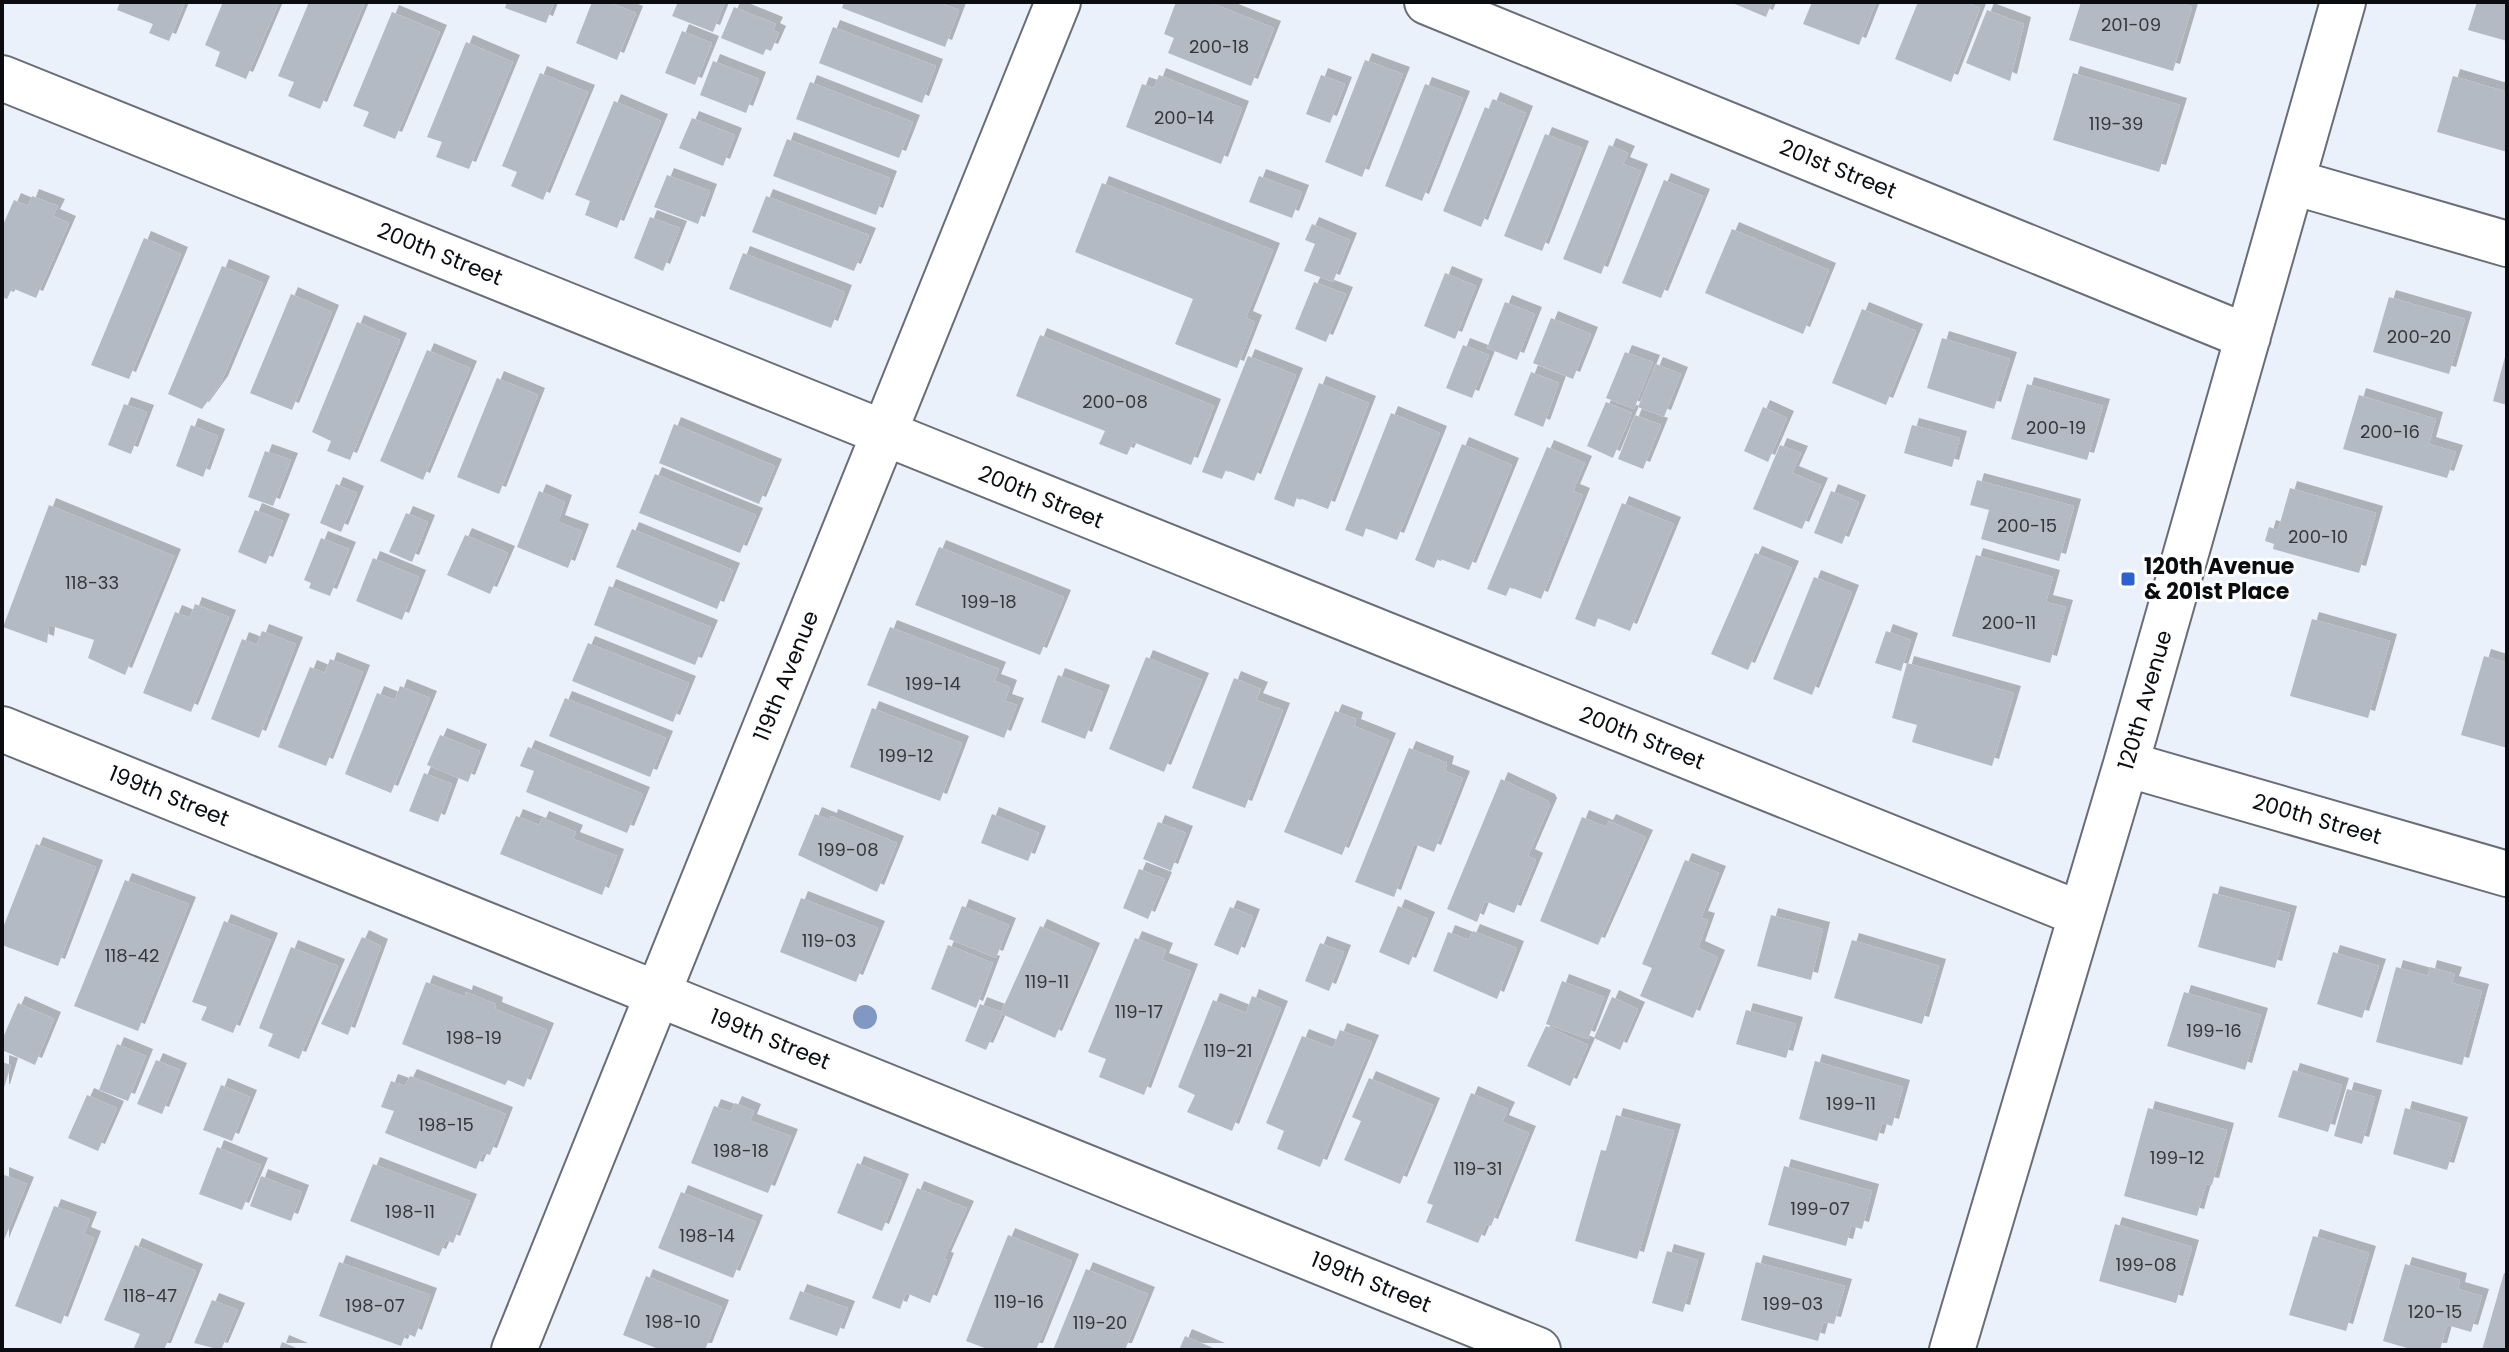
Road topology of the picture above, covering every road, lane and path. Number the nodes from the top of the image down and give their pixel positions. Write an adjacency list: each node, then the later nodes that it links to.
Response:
1 (1058, 2): 8 (street, 119th Avenue)
2 (1427, 2): 7 (street, 201st Street)
3 (2343, 2): 5 (street, 120th Avenue)
4 (2, 78): 8 (street, 200th Street)
5 (2293, 182): 6 (street); 7 (street, 120th Avenue)
6 (2507, 244)
7 (2248, 337): 10 (street, 120th Avenue)
8 (884, 433): 12 (street, 200th Street); 13 (street, 119th Avenue)
9 (2, 729): 13 (street, 199th Street)
10 (2126, 764): 11 (street, 200th Street); 12 (street, 120th Avenue)
11 (2507, 874)
12 (2080, 914): 14 (street, 120th Avenue)
13 (658, 994): 15 (street, 119th Avenue); 16 (street, 199th Street)
14 (1961, 1348)
15 (514, 1350)
16 (1538, 1350)

